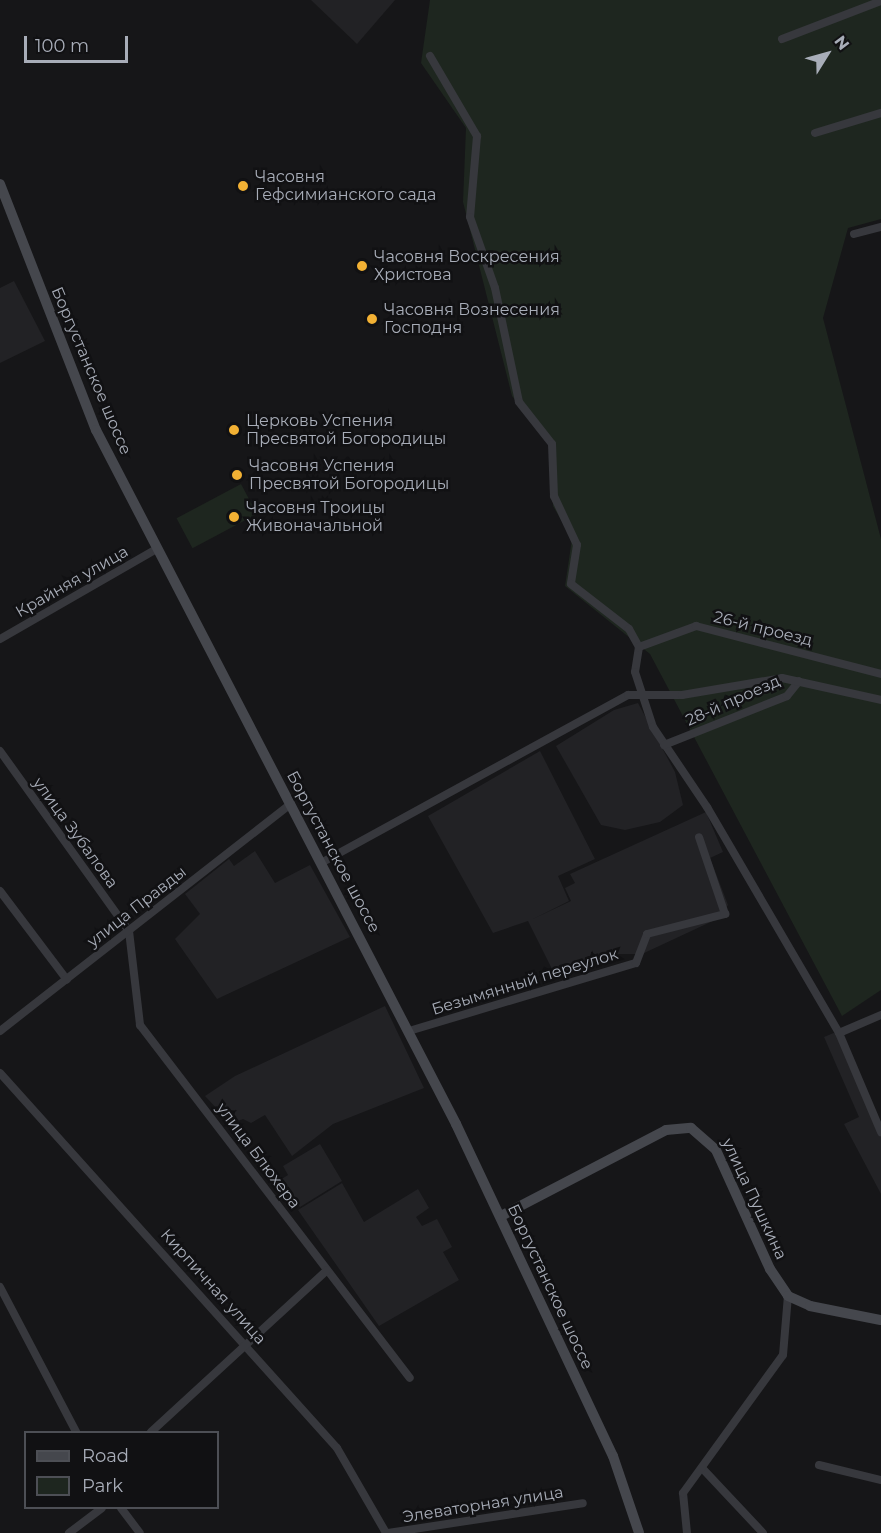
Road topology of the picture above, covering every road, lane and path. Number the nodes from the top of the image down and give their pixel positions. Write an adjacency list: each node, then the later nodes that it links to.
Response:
1 (881, 1): 2 (street)
2 (782, 39)
3 (430, 56): 11 (street)
4 (881, 113): 5 (street)
5 (815, 133)
6 (0, 184): 9 (street, Боргустанское шоссе)
7 (881, 227): 8 (street)
8 (854, 234)
9 (158, 548): 10 (street, Крайняя улица); 18 (street, Боргустанское шоссе)
10 (0, 639)
11 (639, 647): 12 (street, 26-й проезд); 14 (street)
12 (881, 674)
13 (799, 681): 14 (street); 15 (street, 28-й проезд); 16 (street, 28-й проезд)
14 (642, 692): 16 (street); 20 (street)
15 (881, 700)
16 (664, 745): 27 (street)
17 (0, 751): 22 (street, улица Зубалова)
18 (291, 804): 20 (street, Боргустанское шоссе); 22 (street, улица Правды)
19 (699, 837): 25 (street, Безымянный переулок)
20 (321, 863): 25 (street, Боргустанское шоссе)
21 (0, 891): 23 (street)
22 (129, 931): 23 (street, улица Правды); 31 (street, улица Блюхера)
23 (67, 980): 26 (street, улица Правды)
24 (881, 1015): 27 (street)
25 (409, 1031): 30 (street, Боргустанское шоссе)
26 (0, 1032)
27 (838, 1033): 29 (street)
28 (0, 1073): 35 (street, Кирпичная улица)
29 (881, 1132)
30 (501, 1216): 33 (street, улица Пушкина); 48 (street, Боргустанское шоссе)
31 (327, 1270): 35 (street); 36 (street, улица Блюхера)
32 (0, 1287): 37 (street)
33 (788, 1296): 34 (street); 40 (street)
34 (881, 1319)
35 (248, 1347): 38 (street); 47 (street, Кирпичная улица)
36 (410, 1378)
37 (75, 1431)
38 (152, 1431)
39 (819, 1465): 41 (street)
40 (702, 1468): 49 (street); 50 (street)
41 (881, 1480)
42 (583, 1503): 47 (street, Элеваторная улица)
43 (101, 1509): 45 (street)
44 (122, 1509): 46 (street)
45 (69, 1533)
46 (140, 1533)
47 (387, 1533)
48 (639, 1533)
49 (687, 1533)
50 (763, 1533)

